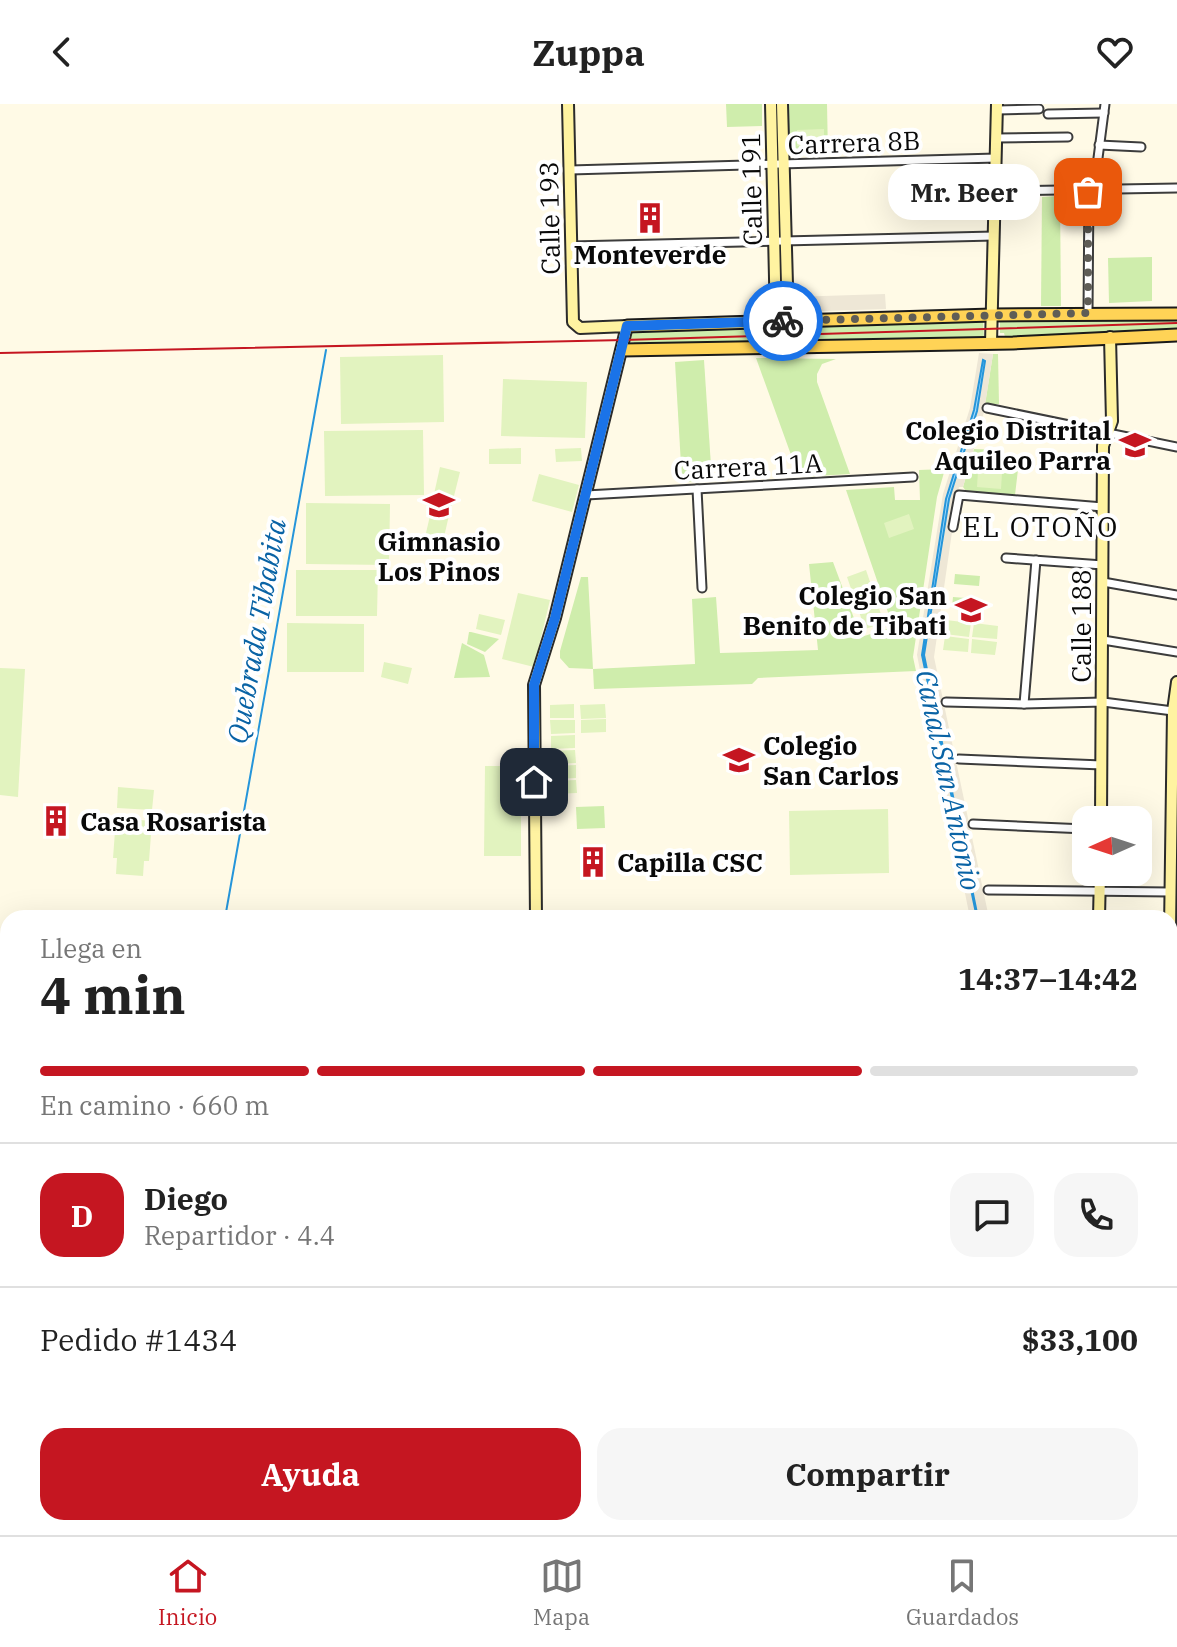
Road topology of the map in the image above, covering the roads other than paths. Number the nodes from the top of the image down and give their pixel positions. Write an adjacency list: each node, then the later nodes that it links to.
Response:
1 (568, 104): 14 (street, Calle 193)
2 (771, 104): 13 (street, Calle 191)
3 (782, 104): 13 (street, Calle 191)
4 (997, 107): 6 (street); 9 (street)
5 (1104, 108): 7 (street); 10 (street)
6 (1039, 109)
7 (1048, 114)
8 (1068, 137): 9 (street)
9 (996, 138): 12 (street)
10 (1099, 145): 11 (street); 16 (street)
11 (1141, 147)
12 (996, 158): 13 (street, Carrera 8B); 17 (street)
13 (778, 165): 14 (street, Carrera 8B); 19 (street, Calle 191); 20 (street, Calle 191)
14 (570, 170): 21 (street, Calle 193)
15 (1177, 188): 16 (street)
16 (1091, 190): 17 (street); 22 (street)
17 (995, 191): 18 (street)
18 (994, 236): 20 (street); 24 (street)
19 (774, 242): 20 (street); 21 (street); 25 (street, Calle 191)
20 (786, 242): 25 (street, Calle 191)
21 (571, 246): 26 (street, Calle 193)
22 (1088, 313): 23 (main road); 24 (main road)
23 (1177, 314)
24 (992, 315): 25 (main road); 29 (street)
25 (782, 321): 26 (main road)
26 (627, 326): 30 (street)
27 (1177, 335): 28 (main road)
28 (1110, 337): 29 (main road); 32 (street, Calle 188)
29 (991, 343): 30 (main road)
30 (622, 350): 36 (street)
31 (987, 408): 32 (street)
32 (1107, 433): 33 (street); 37 (street, Calle 188)
33 (1177, 447)
34 (913, 477): 35 (street, Carrera 11A)
35 (697, 489): 36 (street, Carrera 11A); 43 (street)
36 (586, 495): 61 (street)
37 (1103, 507): 38 (street); 41 (street, Calle 188)
38 (953, 527)
39 (1006, 558): 40 (street)
40 (1036, 560): 41 (street); 50 (street)
41 (1103, 565): 42 (street, Calle 188)
42 (1103, 582): 44 (street); 45 (street, Calle 188)
43 (702, 588)
44 (1177, 595)
45 (1103, 640): 46 (street); 49 (street, Calle 188)
46 (1177, 652)
47 (1177, 682): 51 (street)
48 (946, 702): 50 (street)
49 (1103, 702): 50 (street); 51 (street); 53 (street, Calle 188)
50 (1024, 704)
51 (1173, 711): 60 (street)
52 (959, 759): 53 (street)
53 (1102, 765): 54 (street, Calle 188)
54 (1101, 806)
55 (973, 824): 56 (street)
56 (1072, 828)
57 (1100, 886): 59 (street)
58 (988, 890): 59 (street)
59 (1100, 891): 60 (street); 62 (street)
60 (1170, 892): 63 (street)
61 (536, 910)
62 (1099, 910)
63 (1170, 910)

